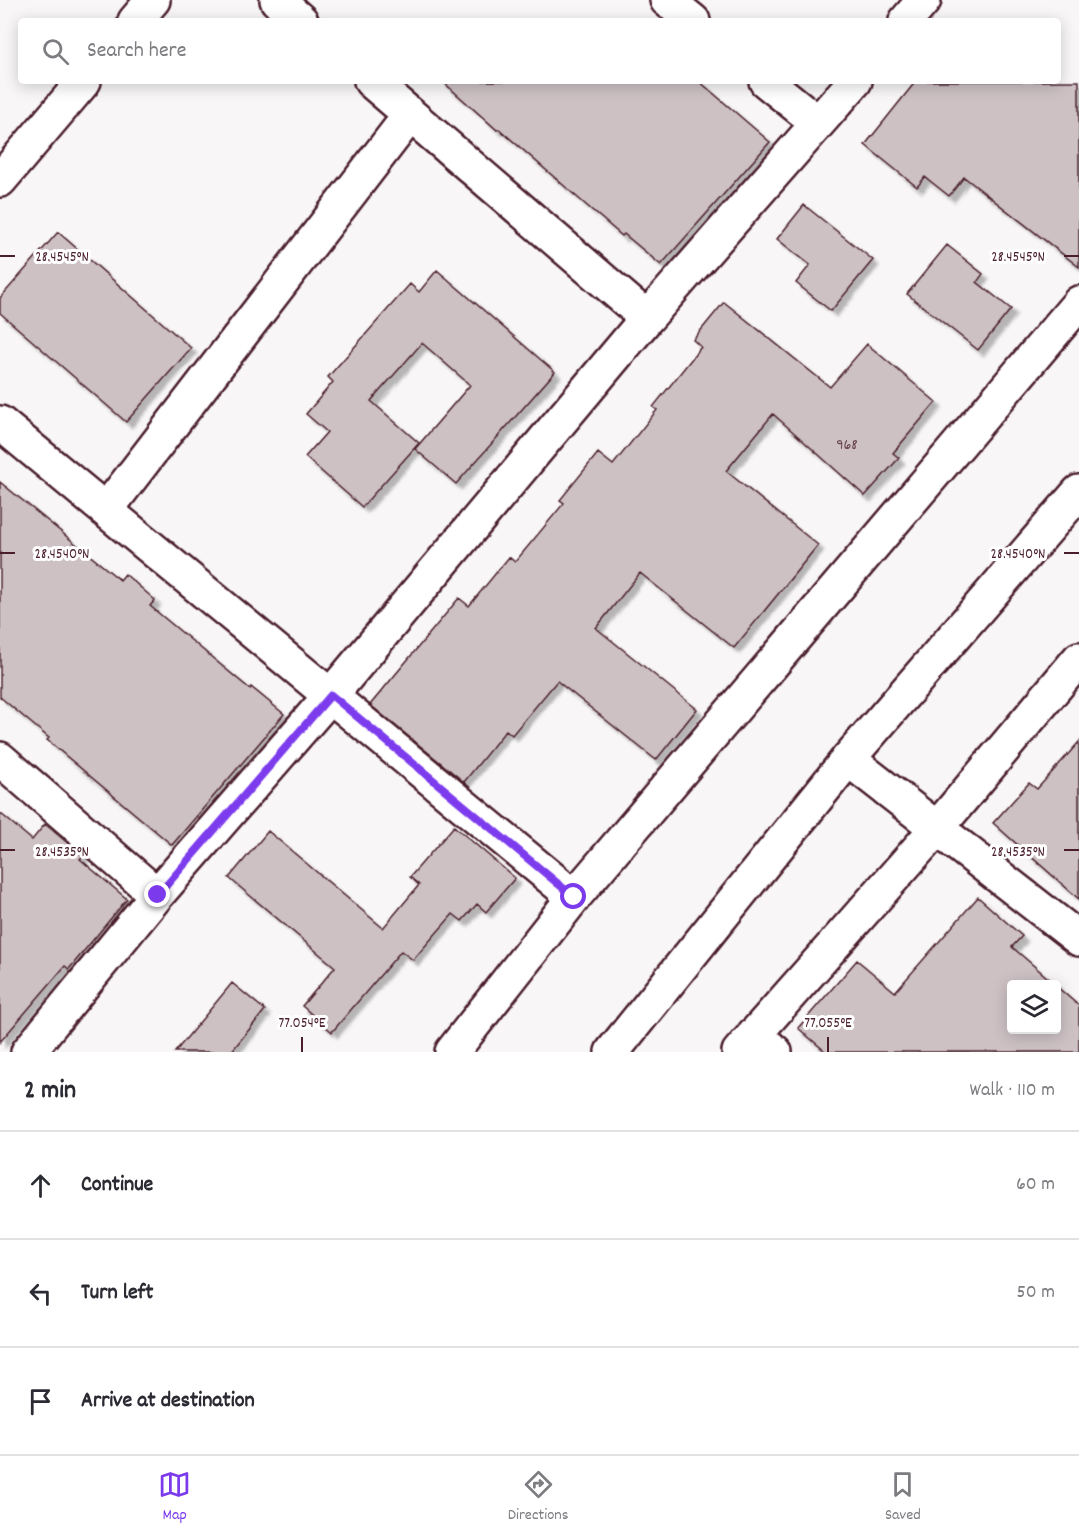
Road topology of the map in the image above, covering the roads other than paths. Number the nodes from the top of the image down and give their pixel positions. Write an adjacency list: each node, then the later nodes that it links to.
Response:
1 (153, 0): 5 (street)
2 (277, 0): 6 (street)
3 (667, 0): 7 (street)
4 (924, 0): 8 (street)
5 (138, 18)
6 (298, 18)
7 (689, 18)
8 (909, 18)
9 (81, 84): 15 (street)
10 (374, 84): 13 (street)
11 (770, 84): 14 (street)
12 (852, 84): 14 (street)
13 (410, 115): 17 (street); 20 (street)
14 (818, 123): 17 (street)
15 (0, 180)
16 (1079, 303): 27 (street)
17 (647, 318): 22 (street)
18 (0, 423): 20 (street)
19 (1079, 492): 24 (street)
20 (106, 510): 22 (street)
21 (1079, 659): 25 (street)
22 (331, 695): 26 (street); 27 (street)
23 (0, 759): 26 (street)
24 (848, 759): 25 (street); 32 (street)
25 (938, 827): 28 (street); 29 (street)
26 (158, 895): 30 (street)
27 (574, 897): 31 (street)
28 (1079, 939)
29 (756, 1046)
30 (28, 1052)
31 (452, 1052)
32 (612, 1052)

